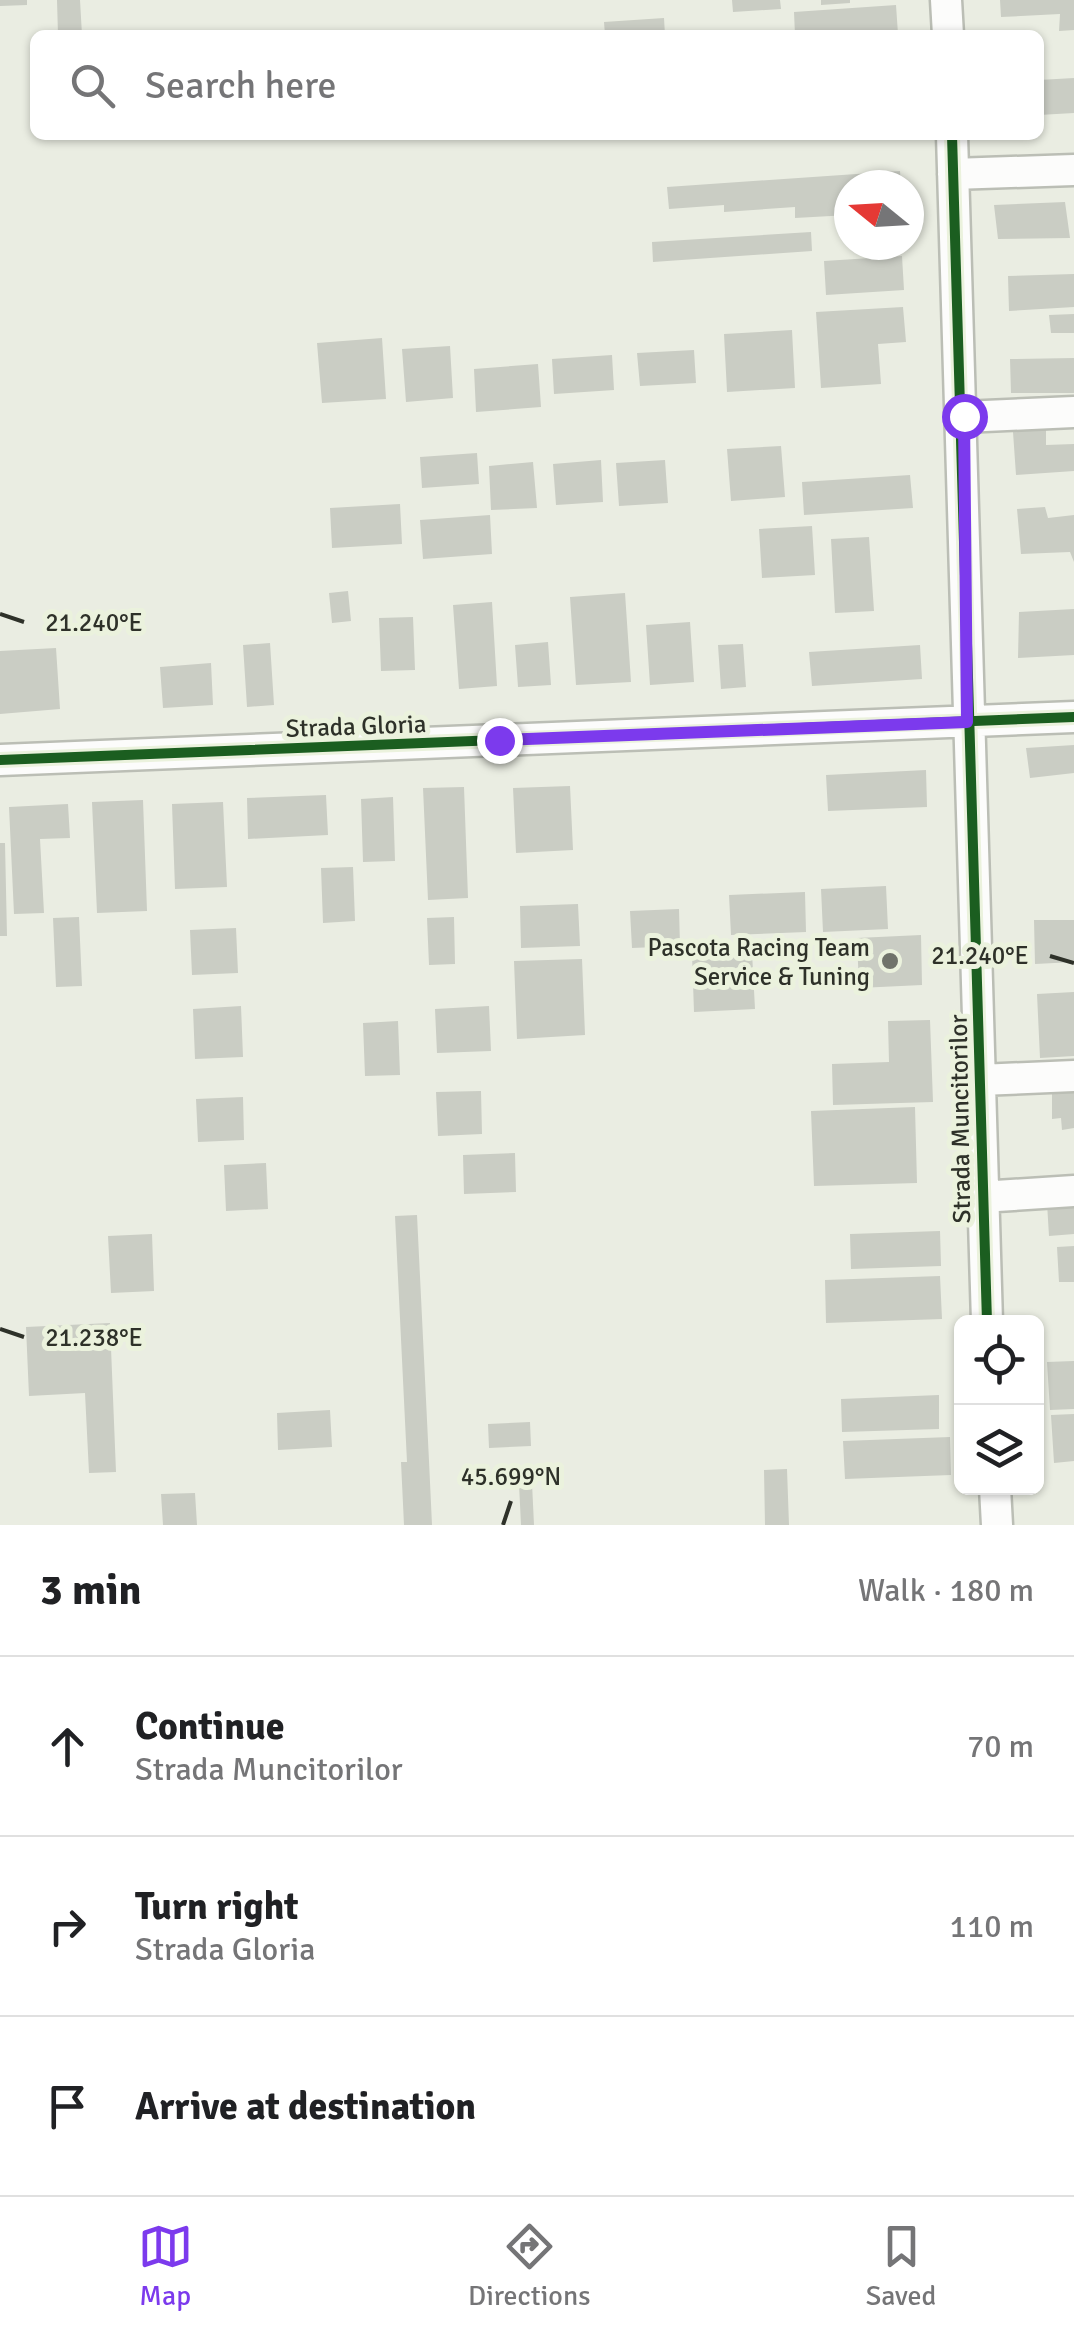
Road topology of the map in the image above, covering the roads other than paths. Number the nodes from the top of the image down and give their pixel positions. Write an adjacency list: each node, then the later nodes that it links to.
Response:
1 (946, 0): 2 (street)
2 (948, 30)
3 (952, 140): 5 (street, Strada Muncitorilor)
4 (1074, 170): 5 (street)
5 (954, 174): 7 (street, Strada Muncitorilor)
6 (1074, 412): 7 (street)
7 (964, 416): 9 (street, Strada Muncitorilor)
8 (1074, 717): 9 (street, Strada Gloria)
9 (967, 722): 10 (street, Strada Gloria); 12 (street, Strada Muncitorilor)
10 (0, 760)
11 (1074, 1076): 12 (street)
12 (980, 1080): 14 (street, Strada Muncitorilor)
13 (1074, 1191): 14 (street)
14 (981, 1197): 15 (street, Strada Muncitorilor)
15 (987, 1315)
16 (995, 1495): 17 (street)
17 (997, 1525)

